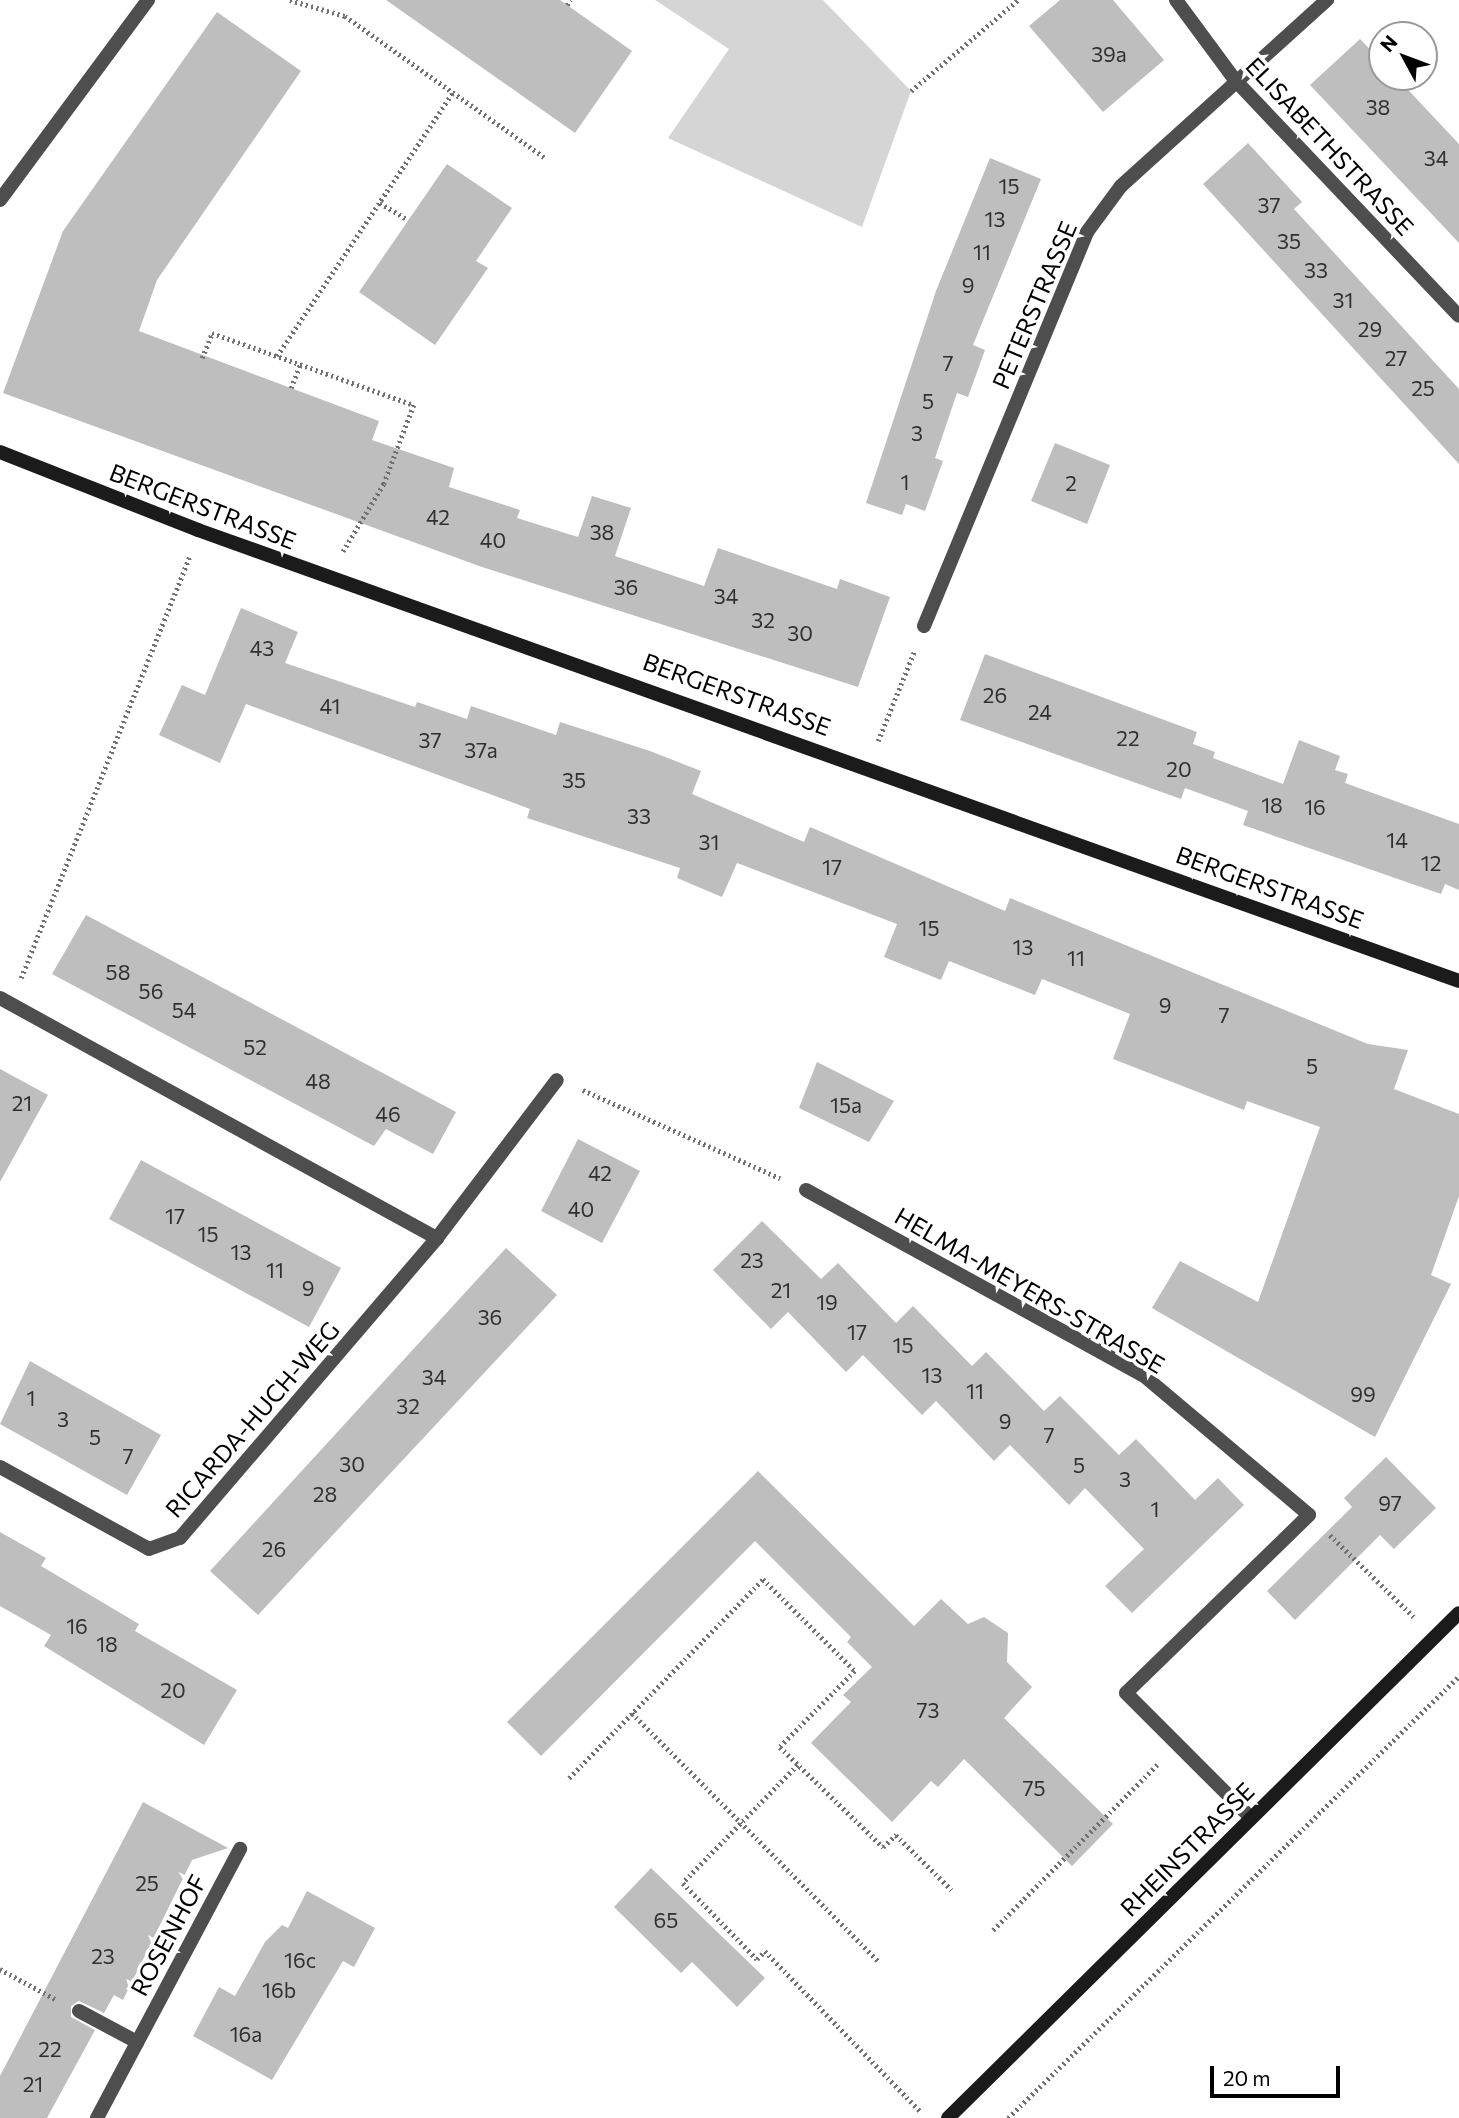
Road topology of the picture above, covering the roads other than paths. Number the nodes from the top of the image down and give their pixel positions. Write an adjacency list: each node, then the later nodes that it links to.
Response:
1 (148, 0): 5 (street)
2 (1176, 0): 4 (street, ELISABETHSTRASSE)
3 (1328, 0): 4 (street, PETERSTRASSE)
4 (1235, 80): 6 (street, ELISABETHSTRASSE); 8 (street, PETERSTRASSE)
5 (0, 200)
6 (1459, 316)
7 (0, 452): 9 (street, BERGERSTRASSE)
8 (924, 626)
9 (1459, 981)
10 (5, 999): 13 (street)
11 (557, 1080): 13 (street, RICARDA-HUCH-WEG)
12 (806, 1190): 16 (street, HELMA-MEYERS-STRASSE)
13 (437, 1238): 14 (street, RICARDA-HUCH-WEG)
14 (0, 1467)
15 (1459, 1613): 16 (street, RHEINSTRASSE)
16 (1251, 1818): 21 (street, RHEINSTRASSE)
17 (240, 1849): 19 (street, ROSENHOF)
18 (79, 2011): 19 (street)
19 (137, 2042): 20 (street, ROSENHOF)
20 (97, 2118)
21 (948, 2118)

